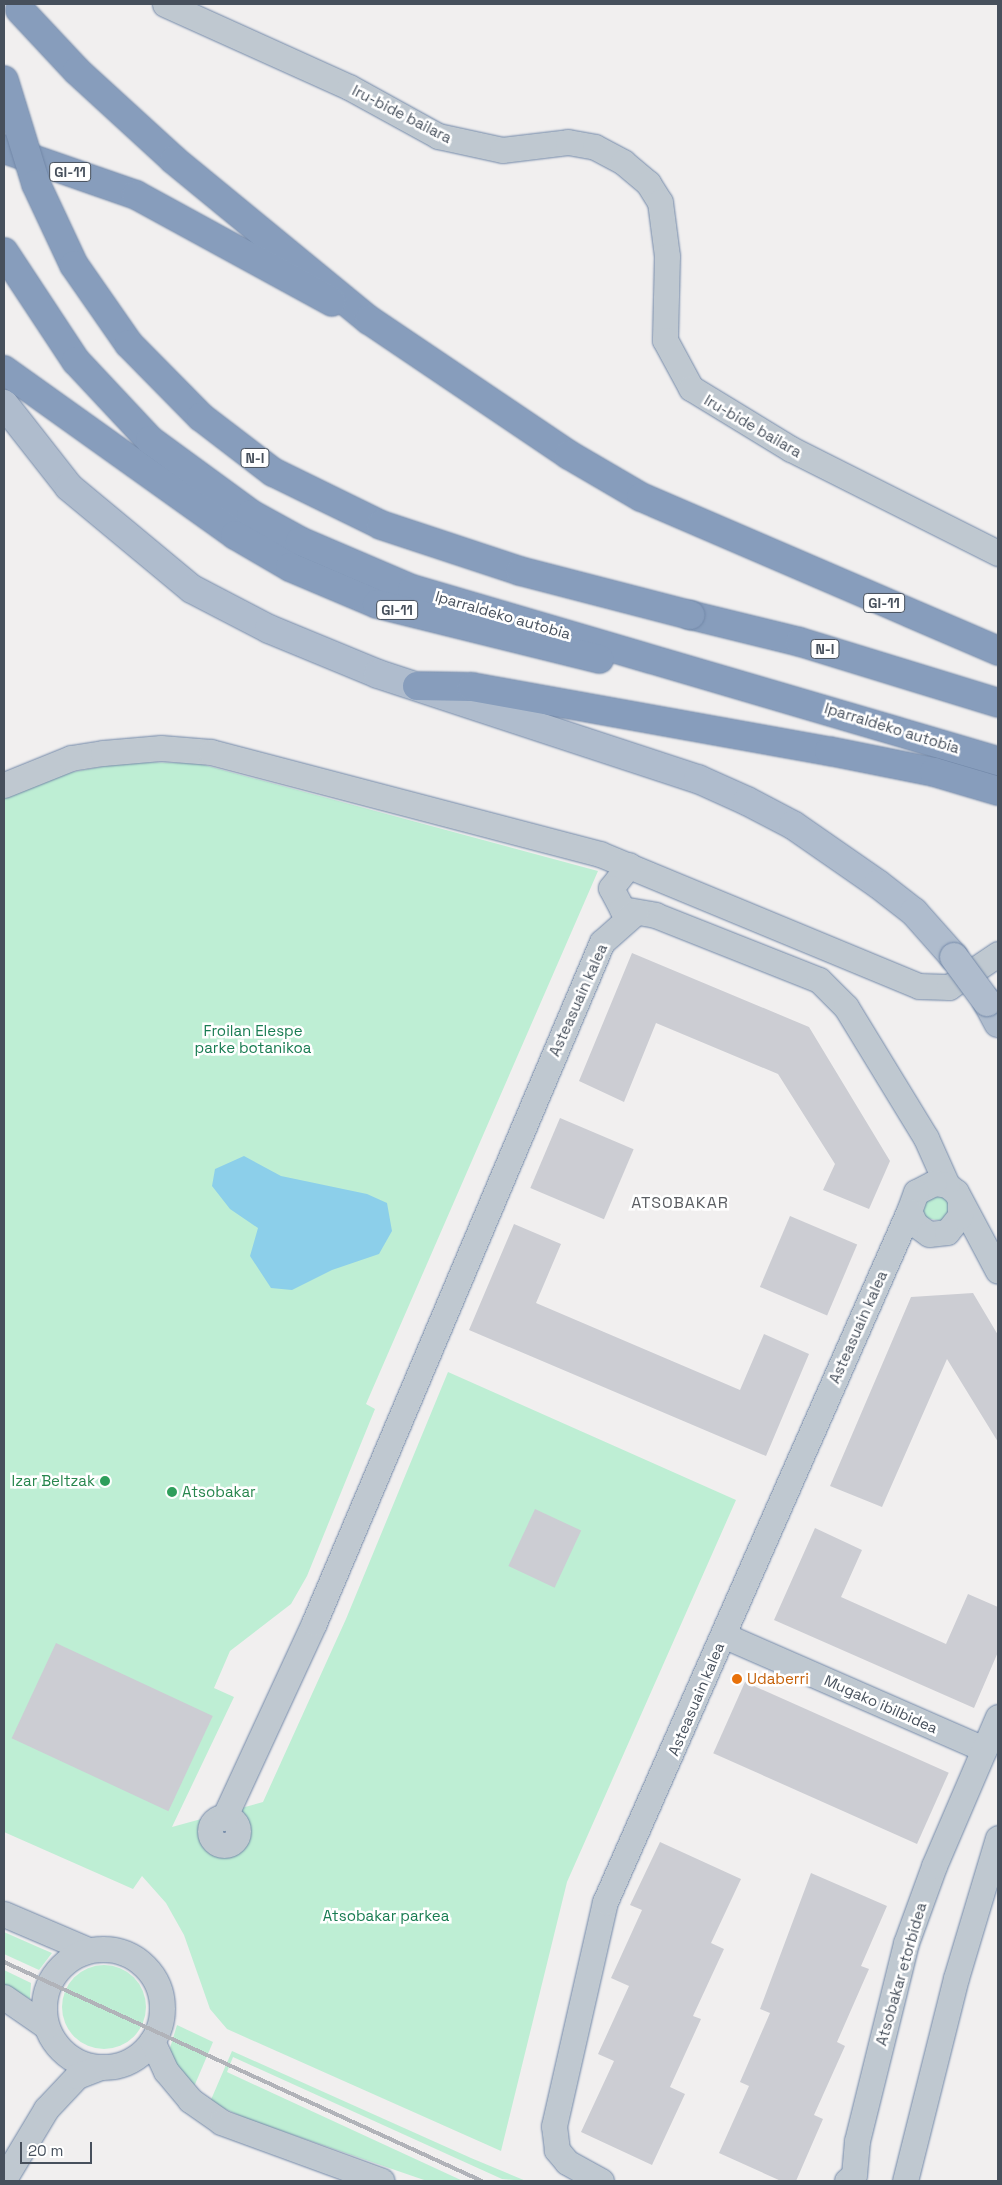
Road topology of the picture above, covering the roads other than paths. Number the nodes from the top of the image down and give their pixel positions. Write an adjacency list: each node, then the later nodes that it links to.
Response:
1 (165, 4): 9 (street, Iru-bide bailara)
2 (20, 10): 6 (highway)
3 (4, 80): 13 (highway, N-I, bridge)
4 (4, 149): 6 (highway, GI-11)
5 (4, 252): 12 (highway, Iparraldeko autobia)
6 (369, 320): 10 (highway, GI-11)
7 (4, 370): 12 (highway, GI-11)
8 (4, 404): 11 (main road)
9 (998, 553)
10 (989, 647)
11 (417, 686): 16 (highway); 22 (main road, bridge)
12 (783, 696): 14 (highway, Iparraldeko autobia)
13 (998, 704)
14 (998, 761)
15 (4, 784): 17 (street)
16 (998, 790)
17 (629, 865): 18 (street); 19 (street)
18 (636, 912): 21 (street); 29 (street, Asteasuain kalea)
19 (826, 948): 20 (street); 21 (street)
20 (998, 954)
21 (819, 980): 23 (street)
22 (993, 1013)
23 (944, 1191): 24 (street, Asteasuain kalea); 24 (street); 25 (street)
24 (909, 1211): 26 (street, Asteasuain kalea)
25 (998, 1271)
26 (723, 1635): 28 (street, Mugako ibilbidea); 40 (street, Asteasuain kalea)
27 (998, 1718): 28 (street, Atsobakar etorbidea)
28 (984, 1749): 38 (street, Atsobakar etorbidea)
29 (224, 1818)
30 (998, 1838): 41 (street)
31 (4, 1914): 32 (street)
32 (88, 1950): 34 (street); 35 (street)
33 (4, 1996): 34 (street)
34 (46, 2026): 36 (street)
35 (152, 2040): 36 (street); 39 (street)
36 (100, 2067): 37 (street)
37 (4, 2179)
38 (855, 2179)
39 (382, 2181)
40 (601, 2181)
41 (905, 2181)

